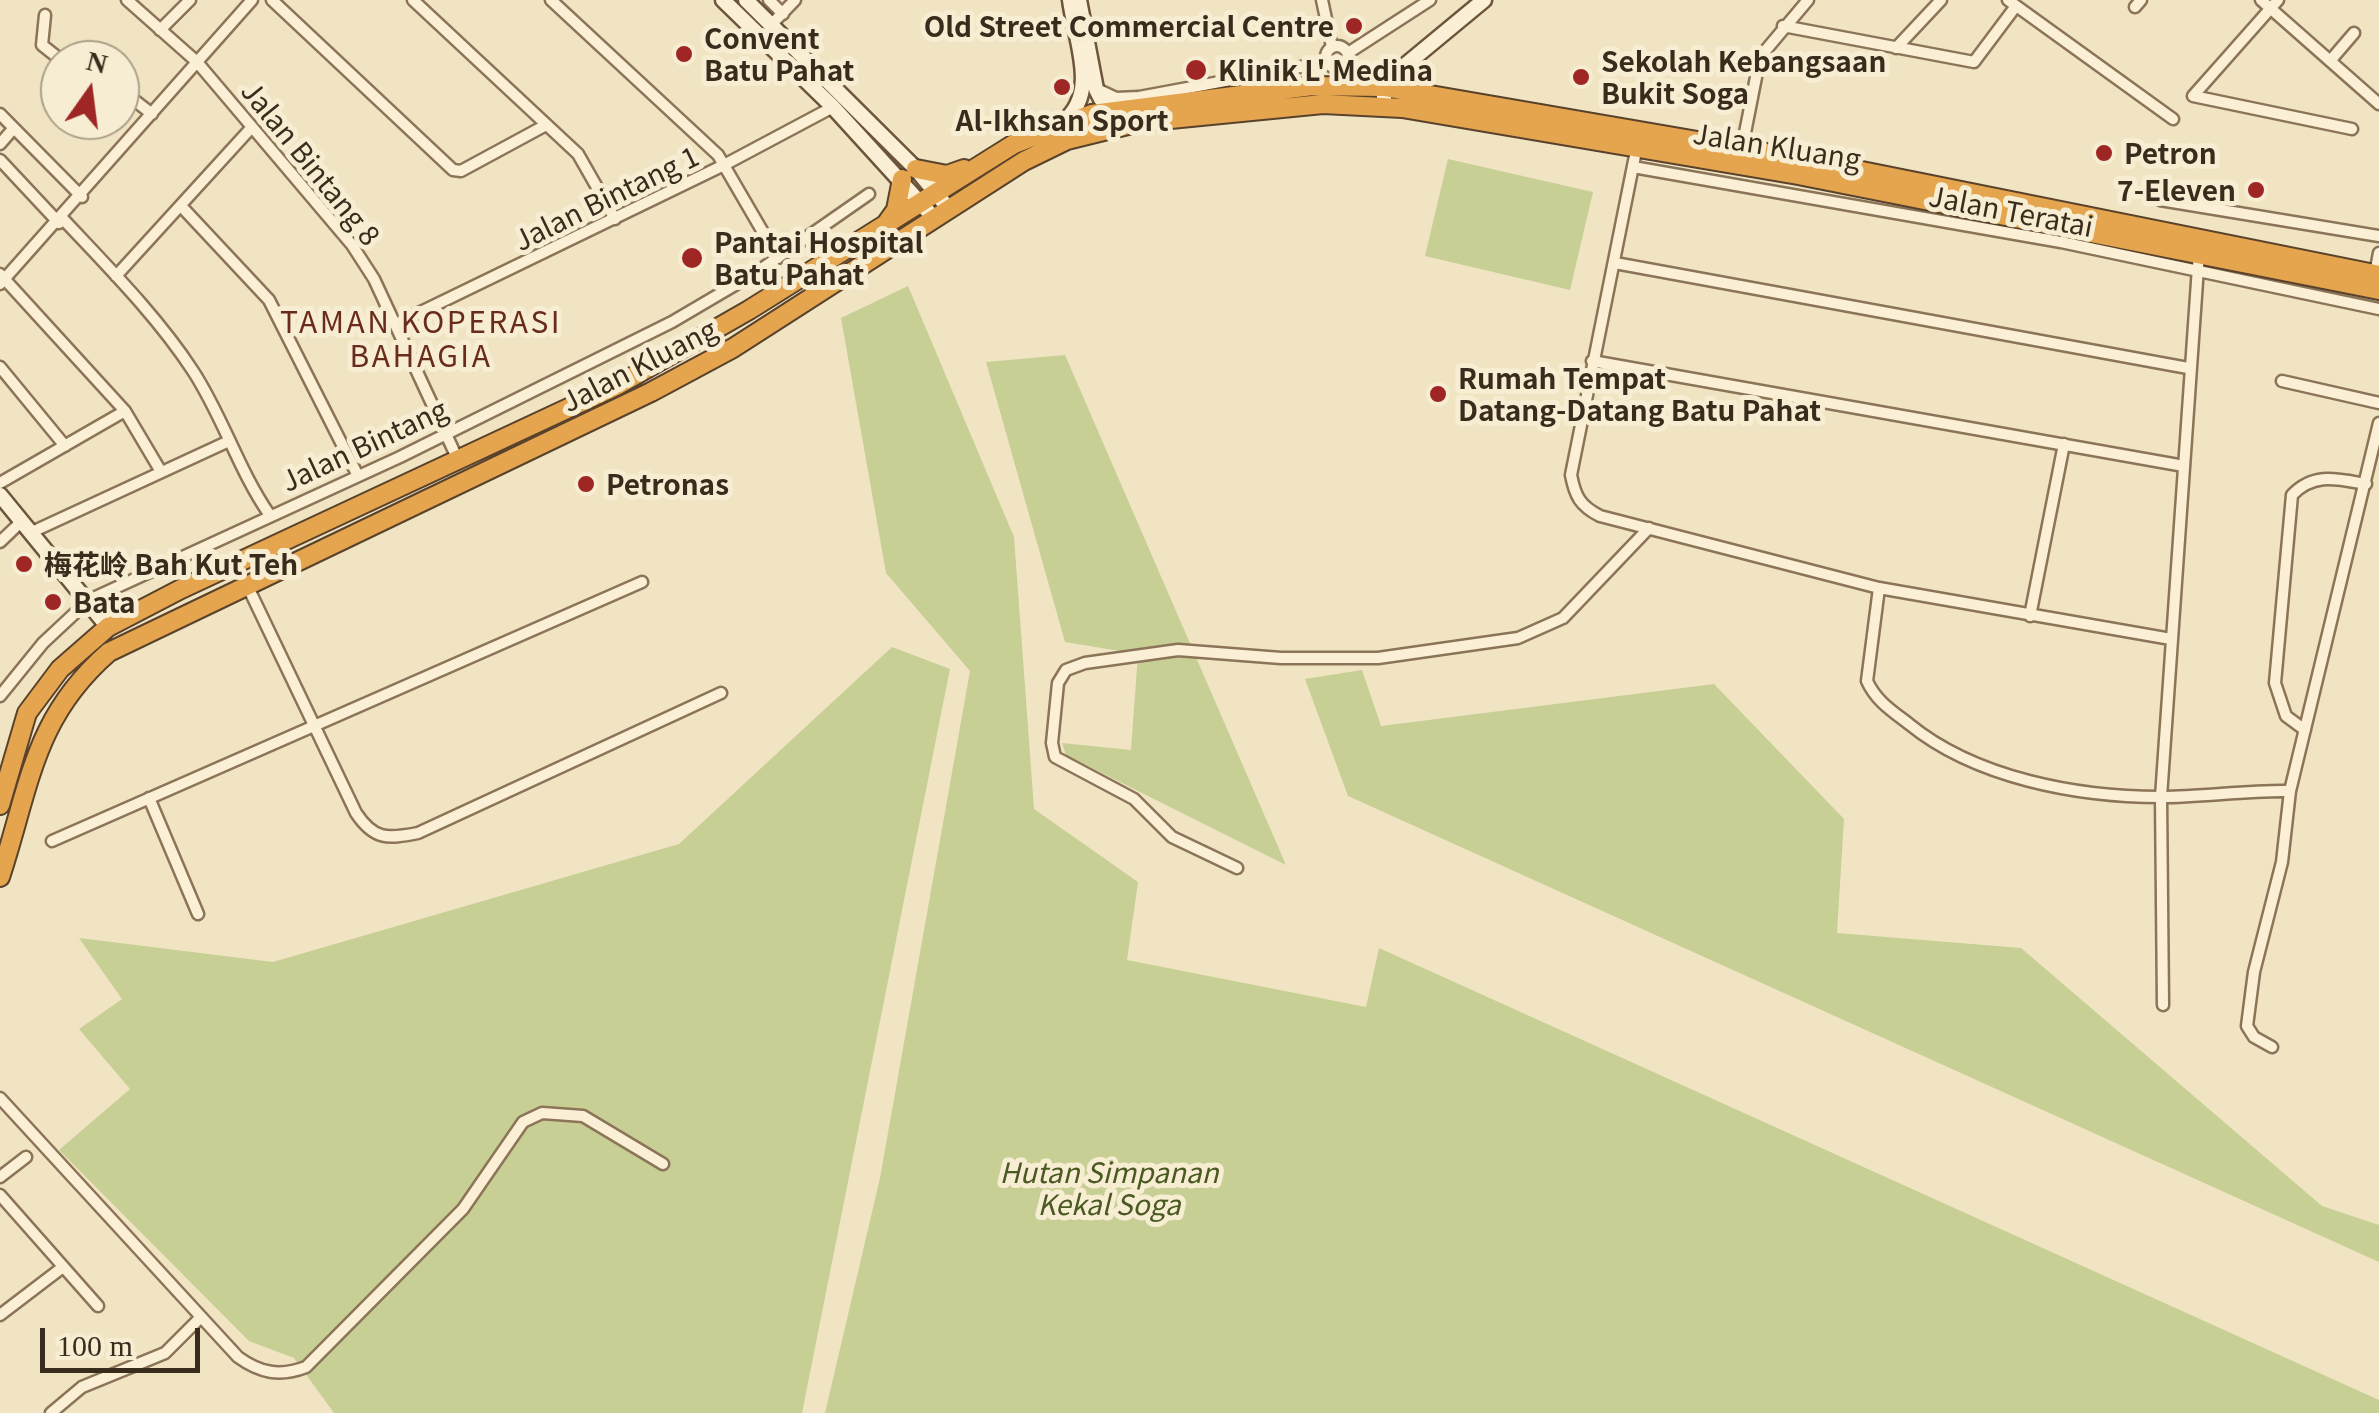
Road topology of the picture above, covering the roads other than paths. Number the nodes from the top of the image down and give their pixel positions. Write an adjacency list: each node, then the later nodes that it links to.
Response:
1 (128, 0): 24 (street, Jalan Bintang 8)
2 (190, 0): 24 (street)
3 (252, 0): 31 (street)
4 (272, 0): 43 (street)
5 (413, 0): 43 (street)
6 (552, 0): 52 (street)
7 (723, 0): 37 (main road)
8 (746, 0): 22 (main road)
9 (770, 0): 20 (street)
10 (795, 0): 20 (street)
11 (1322, 0): 27 (street)
12 (1430, 0): 29 (street)
13 (1484, 0): 34 (main road)
14 (1808, 0): 23 (street)
15 (1942, 0): 28 (street)
16 (2260, 0): 19 (street)
17 (1078, 1): 33 (main road); 42 (main road)
18 (2012, 3): 28 (street); 41 (street)
19 (2274, 4): 30 (street); 47 (street)
20 (783, 14): 22 (street)
21 (46, 16): 26 (street)
22 (771, 25): 54 (main road)
23 (1783, 26): 28 (street); 49 (street)
24 (160, 30): 31 (street, Jalan Bintang 8)
25 (2354, 33): 30 (street)
26 (43, 40)
27 (1332, 47): 29 (street); 32 (street)
28 (1896, 48)
29 (1348, 53): 32 (street)
30 (2330, 61): 35 (street)
31 (196, 62): 40 (street); 45 (street, Jalan Bintang 8)
32 (1327, 62): 33 (street)
33 (1096, 89): 38 (main road)
34 (1384, 97): 38 (highway, Jalan Kluang); 44 (highway, Jalan Kluang); 50 (highway, Jalan Kluang); 60 (highway, Jalan Kluang)
35 (2379, 104)
36 (140, 105): 40 (street)
37 (833, 107): 52 (street, Jalan Bintang 1); 54 (main road)
38 (1118, 110): 42 (highway, Jalan Kluang)
39 (0, 114): 46 (street)
40 (152, 114): 56 (street)
41 (2173, 119)
42 (1062, 123): 53 (highway, Jalan Kluang)
43 (546, 124): 61 (street)
44 (1606, 126): 49 (highway, Jalan Kluang); 50 (highway)
45 (252, 127): 59 (street); 73 (street, Jalan Bintang 8)
46 (13, 128): 48 (street); 56 (street)
47 (2352, 129)
48 (0, 144)
49 (1742, 148): 71 (highway, Jalan Kluang)
50 (1635, 159): 67 (highway, Jalan Kluang); 68 (street)
51 (0, 160): 62 (street)
52 (724, 165): 61 (street, Jalan Bintang 1); 66 (street)
53 (979, 165): 54 (highway); 57 (highway, Jalan Kluang)
54 (909, 174): 57 (main road); 63 (highway)
55 (870, 194): 66 (street, Jalan Bintang)
56 (82, 196): 62 (street)
57 (929, 197): 60 (main road); 63 (highway, Jalan Kluang)
58 (2160, 200): 64 (street)
59 (182, 206): 69 (street); 88 (street)
60 (942, 214): 97 (highway, Jalan Kluang)
61 (614, 219): 73 (street, Jalan Bintang 1)
62 (61, 221): 69 (street); 70 (street)
63 (882, 228): 85 (highway, Jalan Kluang)
64 (2379, 236)
65 (2379, 253): 71 (street)
66 (778, 258): 81 (street, Jalan Bintang)
67 (2197, 262): 71 (highway, Jalan Kluang); 72 (street); 76 (street)
68 (1615, 263): 74 (street); 76 (street)
69 (116, 276): 82 (street)
70 (2, 279): 79 (street)
71 (2378, 280)
72 (2379, 309)
73 (396, 324): 81 (street, Jalan Bintang 8)
74 (1592, 361): 83 (street); 94 (street)
75 (0, 367): 84 (street)
76 (2188, 368): 86 (street)
77 (2282, 381): 78 (street)
78 (2379, 403)
79 (126, 411): 84 (street); 87 (street)
80 (2379, 423): 90 (street)
81 (444, 434): 85 (street, Jalan Bintang 8); 88 (street, Jalan Bintang)
82 (229, 441): 87 (street); 92 (street)
83 (2064, 444): 86 (street); 100 (street)
84 (65, 446): 89 (street)
85 (459, 461): 101 (highway, Jalan Kluang)
86 (2184, 466): 102 (street)
87 (160, 470): 93 (street)
88 (358, 476): 92 (street, Jalan Bintang)
89 (0, 483)
90 (2366, 484): 107 (street); 107 (street)
91 (0, 495): 93 (main road)
92 (268, 514): 99 (street, Jalan Bintang)
93 (27, 526): 95 (street); 99 (main road)
94 (1649, 528): 98 (street); 113 (street)
95 (0, 542)
96 (642, 582): 106 (street)
97 (246, 584): 106 (street); 114 (highway, Jalan Kluang)
98 (1878, 588): 100 (street); 109 (street)
99 (89, 600): 101 (main road); 103 (street, Jalan Bintang)
100 (2030, 616): 102 (street)
101 (108, 627): 111 (highway, Jalan Kluang)
102 (2171, 639): 109 (street)
103 (4, 678): 105 (street, Jalan Bintang)
104 (720, 693): 106 (street)
105 (0, 696)
106 (314, 723): 110 (street)
107 (2305, 730): 108 (street)
108 (2290, 791): 109 (street); 117 (street)
109 (2161, 797): 116 (street)
110 (149, 798): 112 (street); 115 (street)
111 (0, 804)
112 (52, 840)
113 (1238, 868)
114 (0, 876)
115 (198, 914)
116 (2163, 1004)
117 (2272, 1047)
118 (0, 1098): 126 (street)
119 (26, 1157): 121 (street)
120 (663, 1164): 126 (street)
121 (0, 1177)
122 (0, 1194): 123 (street)
123 (63, 1267): 124 (street); 125 (street)
124 (98, 1306)
125 (0, 1316)
126 (202, 1318): 127 (street)
127 (51, 1413)

